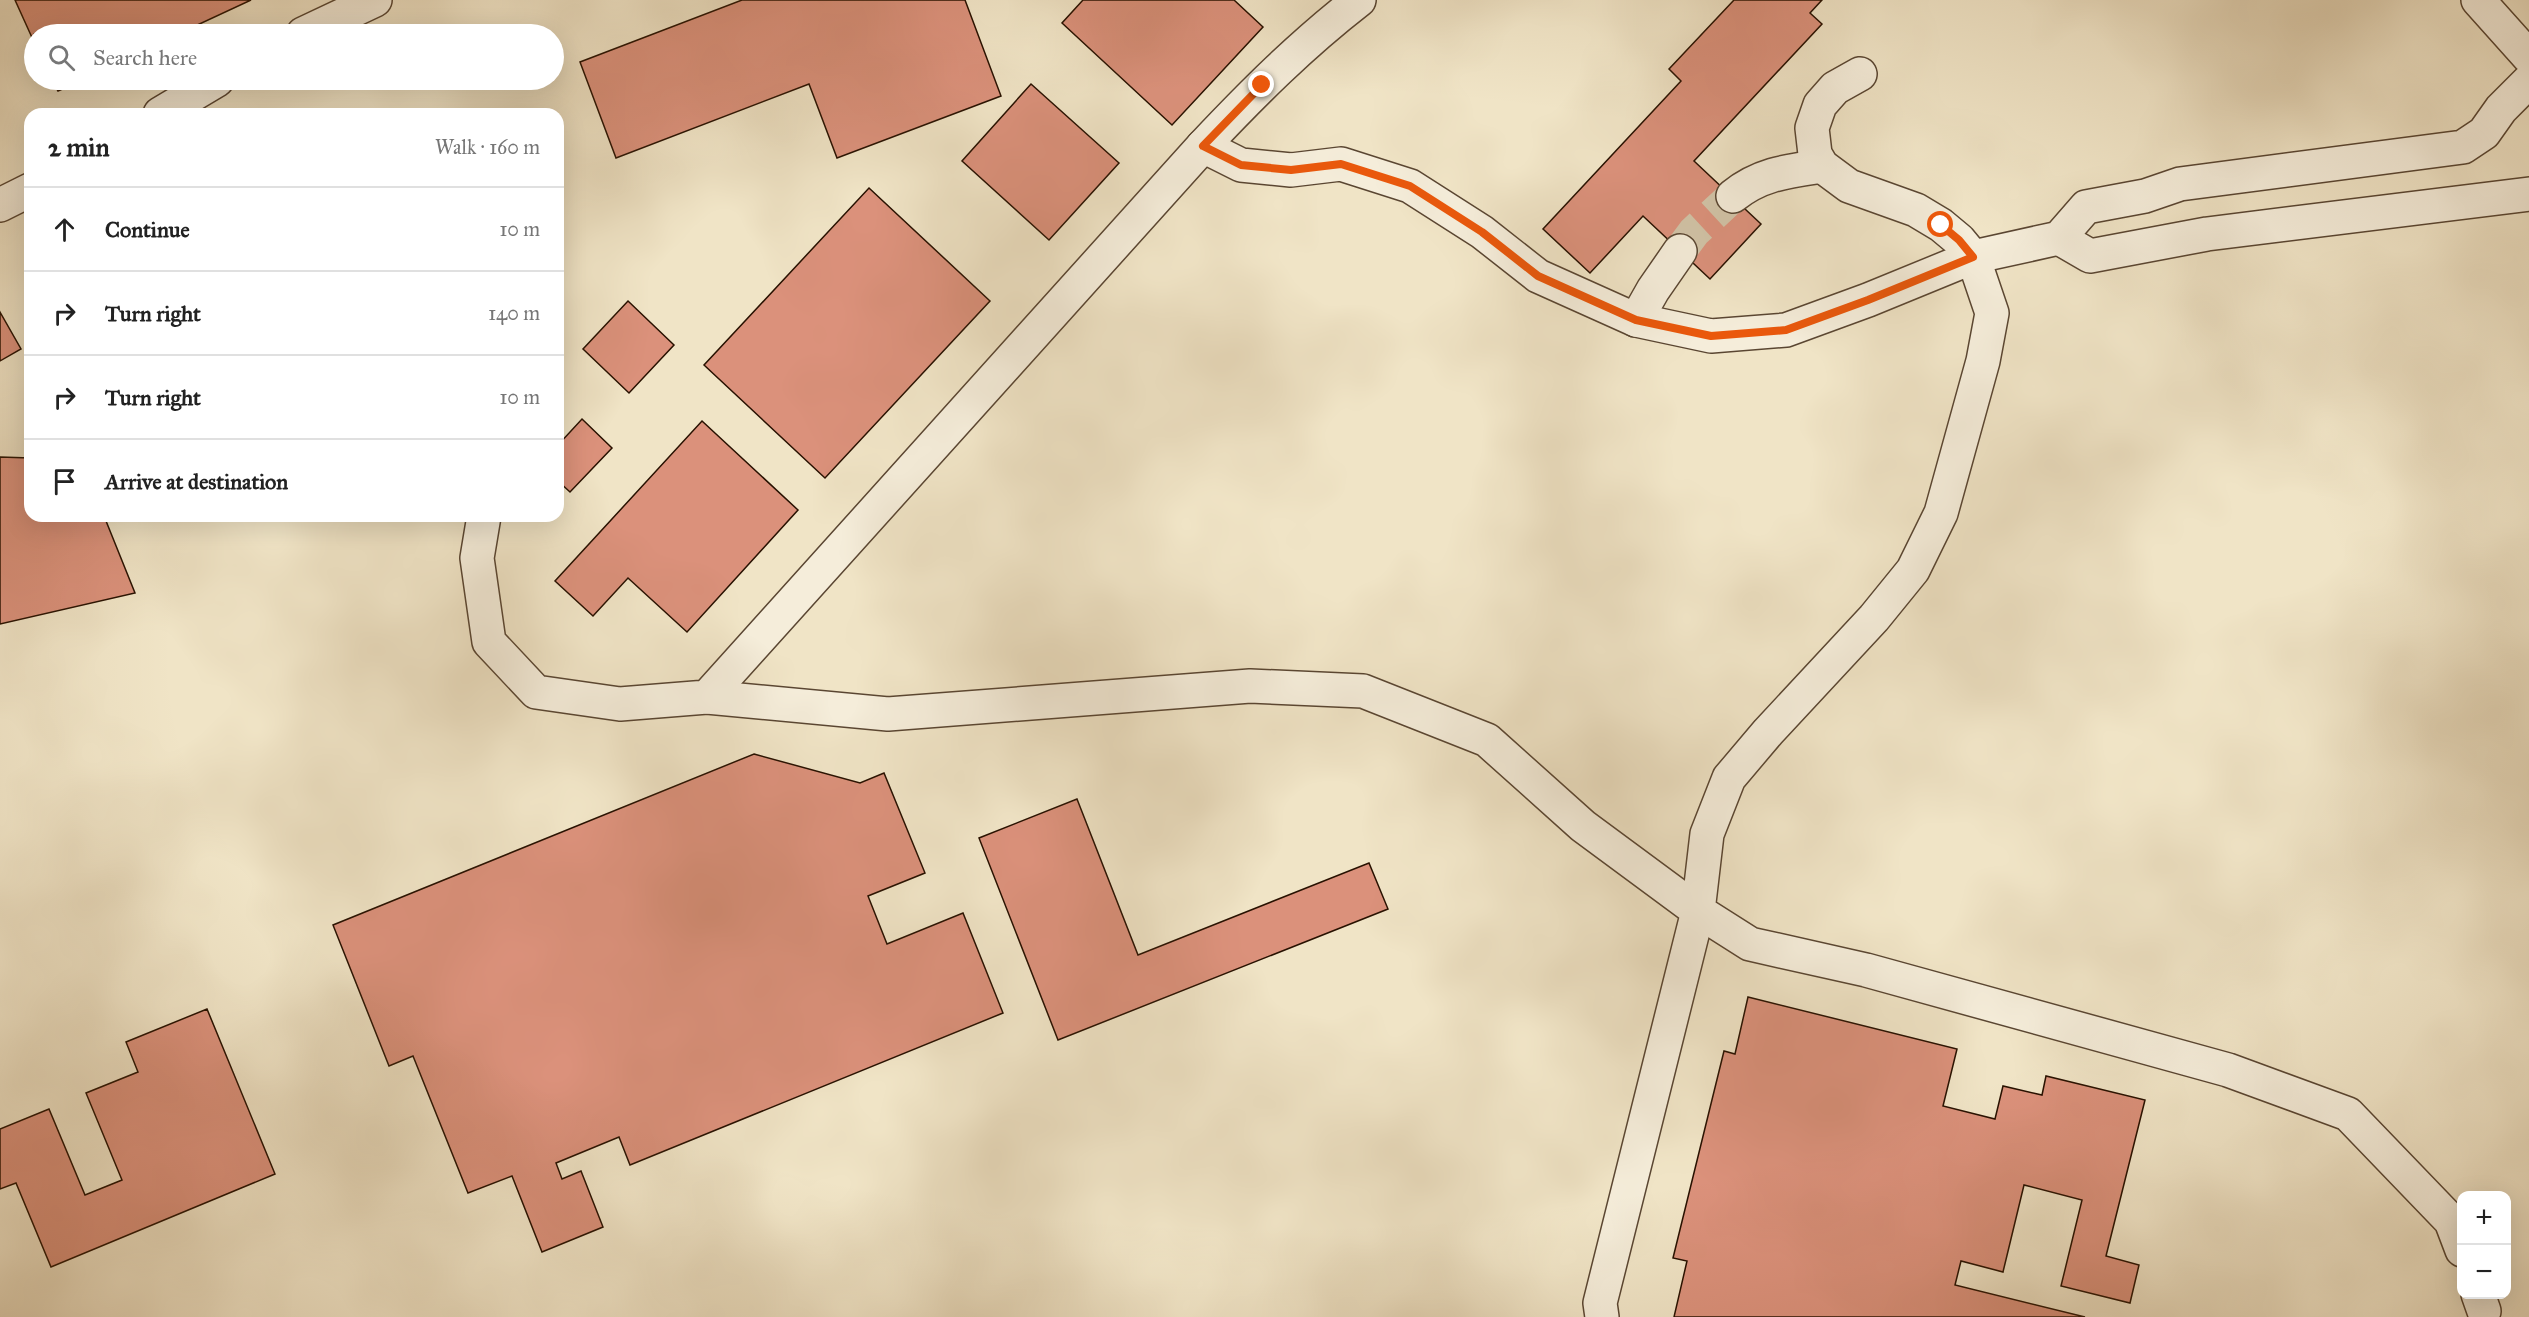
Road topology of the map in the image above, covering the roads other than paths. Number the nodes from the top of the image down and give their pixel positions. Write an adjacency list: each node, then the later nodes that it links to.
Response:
1 (375, 0): 4 (lane)
2 (1359, 0): 10 (lane)
3 (2478, 0): 5 (lane)
4 (324, 24)
5 (2529, 57)
6 (1860, 74): 11 (lane)
7 (2529, 81): 16 (lane)
8 (200, 90): 9 (lane)
9 (170, 108)
10 (1203, 146): 19 (lane); 21 (lane)
11 (1822, 165): 14 (lane); 18 (lane)
12 (24, 192): 15 (lane)
13 (2529, 194): 16 (lane)
14 (1733, 196)
15 (0, 205)
16 (2059, 238): 18 (lane)
17 (1680, 251): 19 (lane)
18 (1973, 257): 19 (lane); 22 (lane)
19 (1636, 320)
20 (483, 522): 21 (lane)
21 (707, 697): 22 (lane)
22 (1698, 911): 23 (lane); 24 (lane)
23 (2460, 1245)
24 (1602, 1317)

